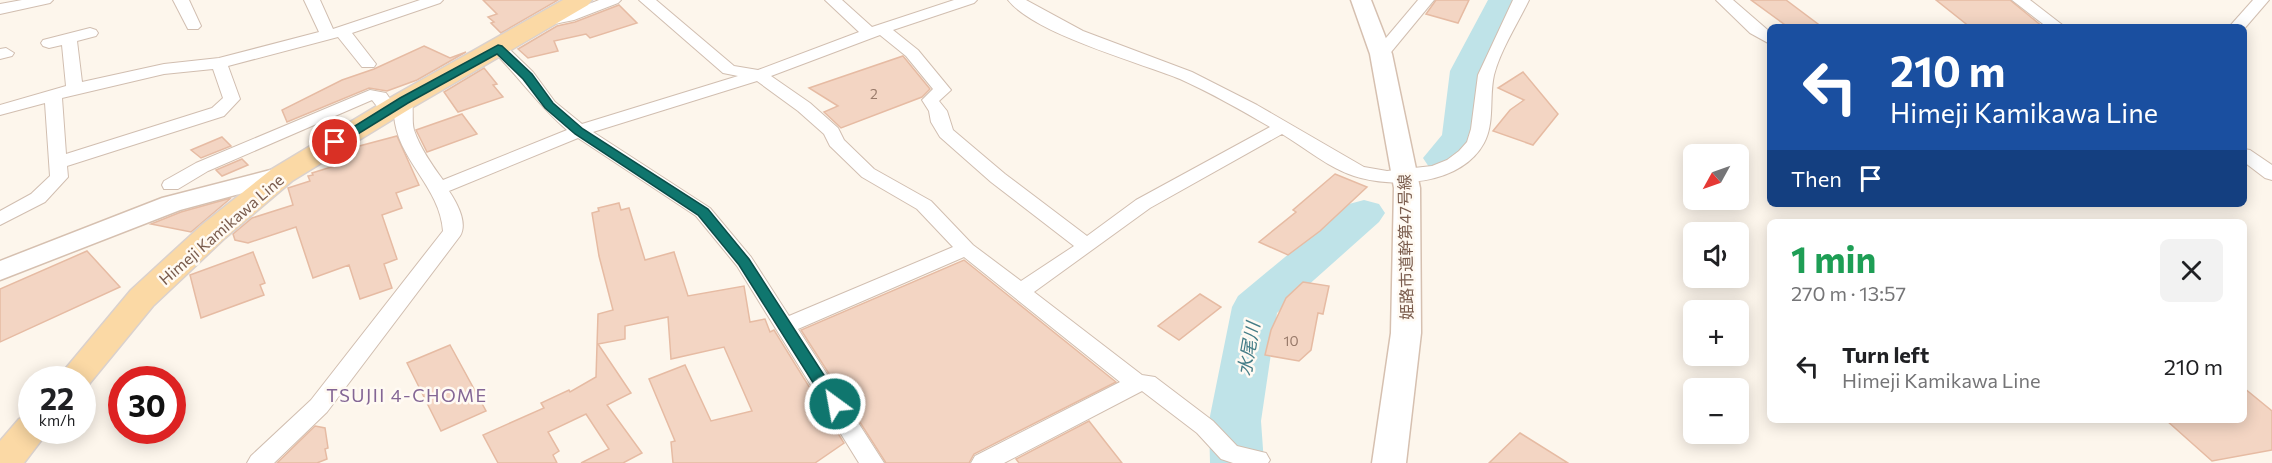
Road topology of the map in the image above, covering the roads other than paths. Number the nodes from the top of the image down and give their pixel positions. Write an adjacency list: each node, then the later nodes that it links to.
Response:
1 (45, 0): 17 (street)
2 (181, 0): 21 (street)
3 (314, 0): 24 (street)
4 (435, 0): 24 (street)
5 (580, 0): 18 (main road, Himeji Kamikawa Line)
6 (613, 0): 18 (street)
7 (647, 0): 32 (street)
8 (833, 0): 22 (street)
9 (969, 0): 22 (street)
10 (1016, 0): 37 (street)
11 (1361, 0): 29 (street, 姫路市道幹第47号線)
12 (1426, 0): 29 (street)
13 (1521, 0): 43 (street)
14 (1724, 0): 25 (street)
15 (2020, 0): 19 (street)
16 (2261, 0): 20 (street)
17 (0, 9)
18 (544, 21): 28 (main road, Himeji Kamikawa Line)
19 (2053, 24)
20 (2240, 24)
21 (193, 26)
22 (876, 31): 32 (street); 47 (street)
23 (90, 33): 26 (street)
24 (335, 33): 30 (street); 31 (street)
25 (1767, 37)
26 (69, 39): 27 (street); 33 (street)
27 (49, 43)
28 (498, 48): 35 (main road, Himeji Kamikawa Line); 38 (street)
29 (1381, 54): 43 (street, 姫路市道幹第47号線)
30 (219, 63): 33 (street); 40 (street)
31 (368, 64)
32 (759, 75): 38 (street); 48 (street)
33 (75, 90): 34 (street)
34 (53, 96): 36 (street); 40 (street)
35 (396, 105): 42 (main road, Himeji Kamikawa Line); 44 (street); 45 (street)
36 (0, 110)
37 (1281, 128): 43 (street); 47 (street)
38 (579, 131): 45 (street); 51 (street)
39 (2247, 156): 41 (street)
40 (60, 162): 46 (street)
41 (2272, 174)
42 (282, 175): 49 (street); 52 (main road, Himeji Kamikawa Line)
43 (1405, 175): 60 (street, 姫路市道幹第47号線)
44 (171, 185)
45 (438, 189): 57 (street)
46 (0, 219)
47 (1087, 246): 50 (street)
48 (966, 249): 50 (street); 51 (street)
49 (0, 271)
50 (1019, 292): 53 (street)
51 (785, 326): 58 (street)
52 (85, 366)
53 (1137, 384): 55 (street); 59 (street)
54 (19, 444): 56 (main road)
55 (1257, 460)
56 (2, 463)
57 (259, 463)
58 (872, 463)
59 (983, 463)
60 (1389, 463)

